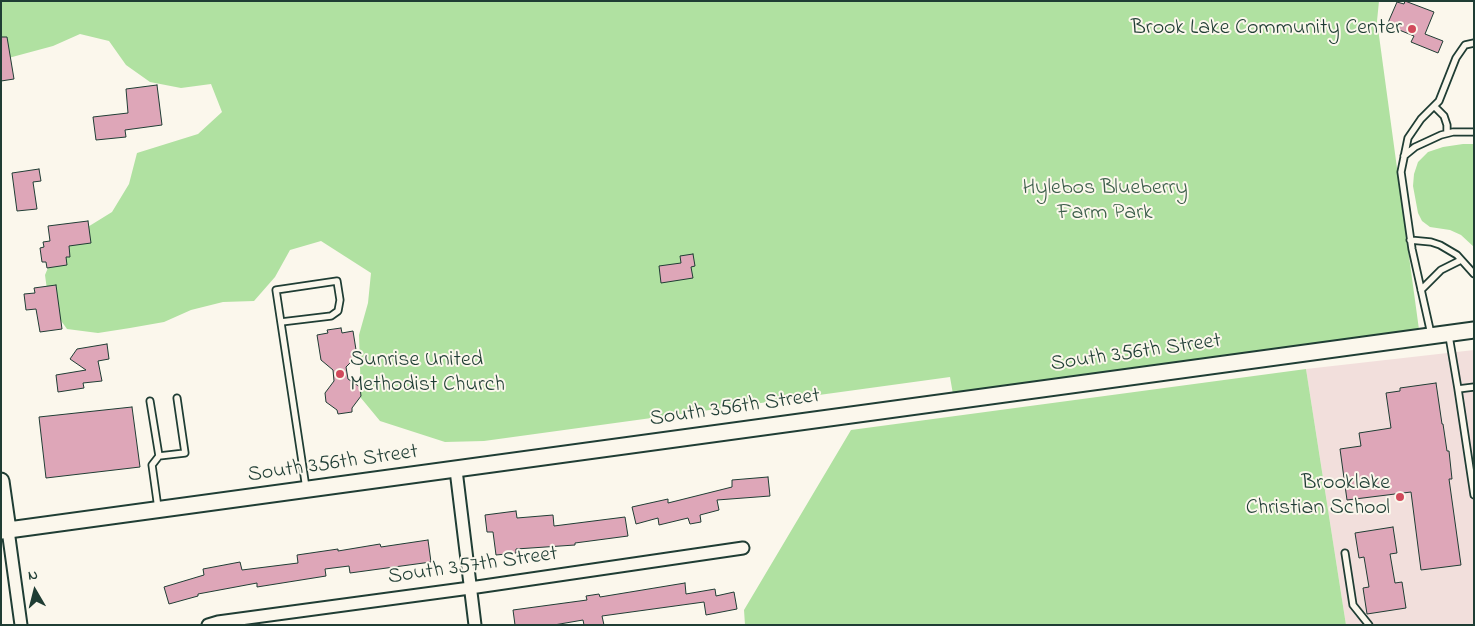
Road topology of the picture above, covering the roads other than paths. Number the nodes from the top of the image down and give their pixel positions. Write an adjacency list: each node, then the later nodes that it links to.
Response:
1 (1474, 43): 2 (lane)
2 (1435, 107): 4 (lane); 5 (lane)
3 (1474, 132): 4 (lane)
4 (1447, 133): 5 (lane)
5 (1404, 156): 6 (lane)
6 (1410, 240): 7 (lane); 9 (lane)
7 (1461, 260): 8 (lane); 9 (lane)
8 (1474, 274)
9 (1421, 290): 13 (lane)
10 (281, 322): 10 (lane); 21 (lane)
11 (1474, 330): 12 (main road, South 356th Street)
12 (1449, 333): 13 (main road, South 356th Street); 15 (lane)
13 (1431, 336): 19 (main road, South 356th Street)
14 (1474, 387): 15 (lane)
15 (1458, 390): 22 (lane)
16 (177, 398): 18 (lane)
17 (150, 401): 18 (lane)
18 (159, 456): 23 (lane)
19 (456, 470): 21 (main road, South 356th Street); 27 (street)
20 (1, 480): 24 (main road)
21 (306, 490): 23 (main road, South 356th Street)
22 (1474, 495)
23 (159, 510): 24 (main road, South 356th Street)
24 (5, 531): 28 (street)
25 (743, 548): 27 (street, South 357th Street)
26 (1345, 552): 31 (lane)
27 (470, 588): 29 (street, South 357th Street); 30 (street)
28 (21, 625)
29 (208, 625)
30 (475, 625)
31 (1369, 625)

